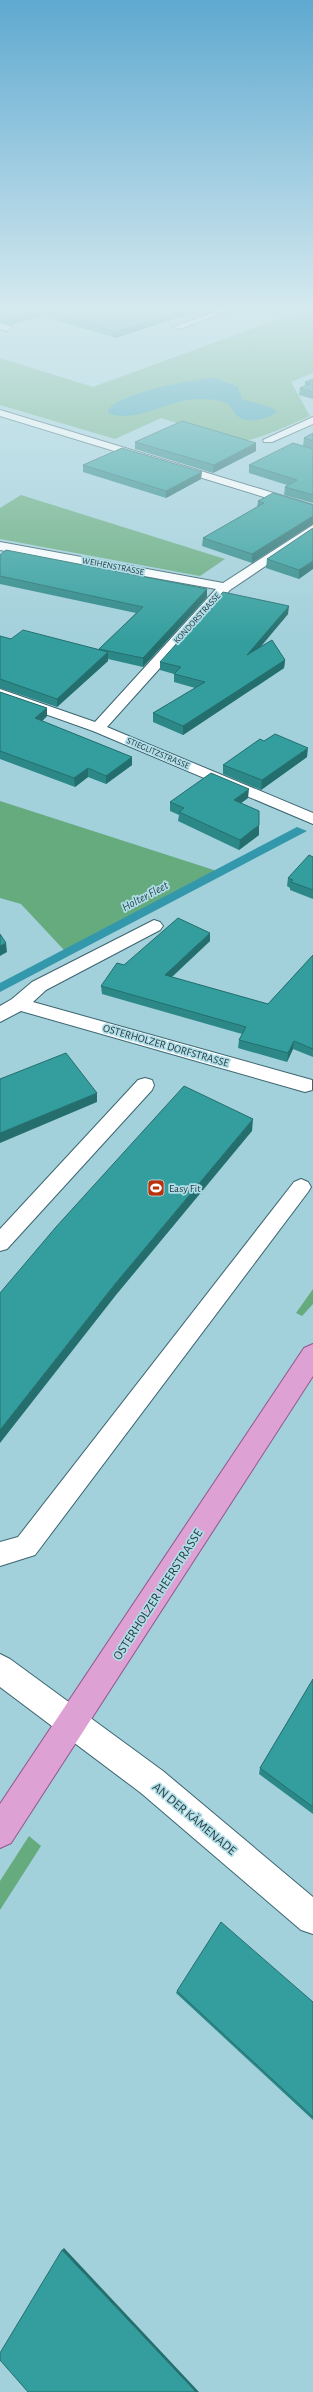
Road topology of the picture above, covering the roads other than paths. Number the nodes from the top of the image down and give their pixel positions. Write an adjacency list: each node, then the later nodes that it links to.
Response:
1 (25, 421): 4 (street)
2 (312, 421): 3 (street)
3 (285, 444)
4 (313, 509)
5 (313, 528): 7 (street, KONDORSTRASSE)
6 (0, 546): 7 (street, WEIHENSTRASSE)
7 (225, 587): 9 (street, KONDORSTRASSE)
8 (0, 693): 9 (street, STIEGLITZSTRASSE)
9 (98, 728): 11 (street, STIEGLITZSTRASSE)
10 (313, 804): 11 (street)
11 (296, 812): 12 (street, STIEGLITZSTRASSE)
12 (313, 819)
13 (154, 926): 14 (street)
14 (18, 1004): 15 (street); 17 (street, OSTERHOLZER DORFSTRASSE)
15 (0, 1015)
16 (145, 1085): 19 (lane)
17 (309, 1086)
18 (301, 1187): 21 (lane)
19 (0, 1243)
20 (313, 1355): 23 (main road, OSTERHOLZER HEERSTRASSE)
21 (0, 1554)
22 (0, 1669): 23 (street, AN DER KÄMENADE)
23 (73, 1723): 24 (main road, OSTERHOLZER HEERSTRASSE); 25 (street, AN DER KÄMENADE)
24 (0, 1832)
25 (313, 1918)

